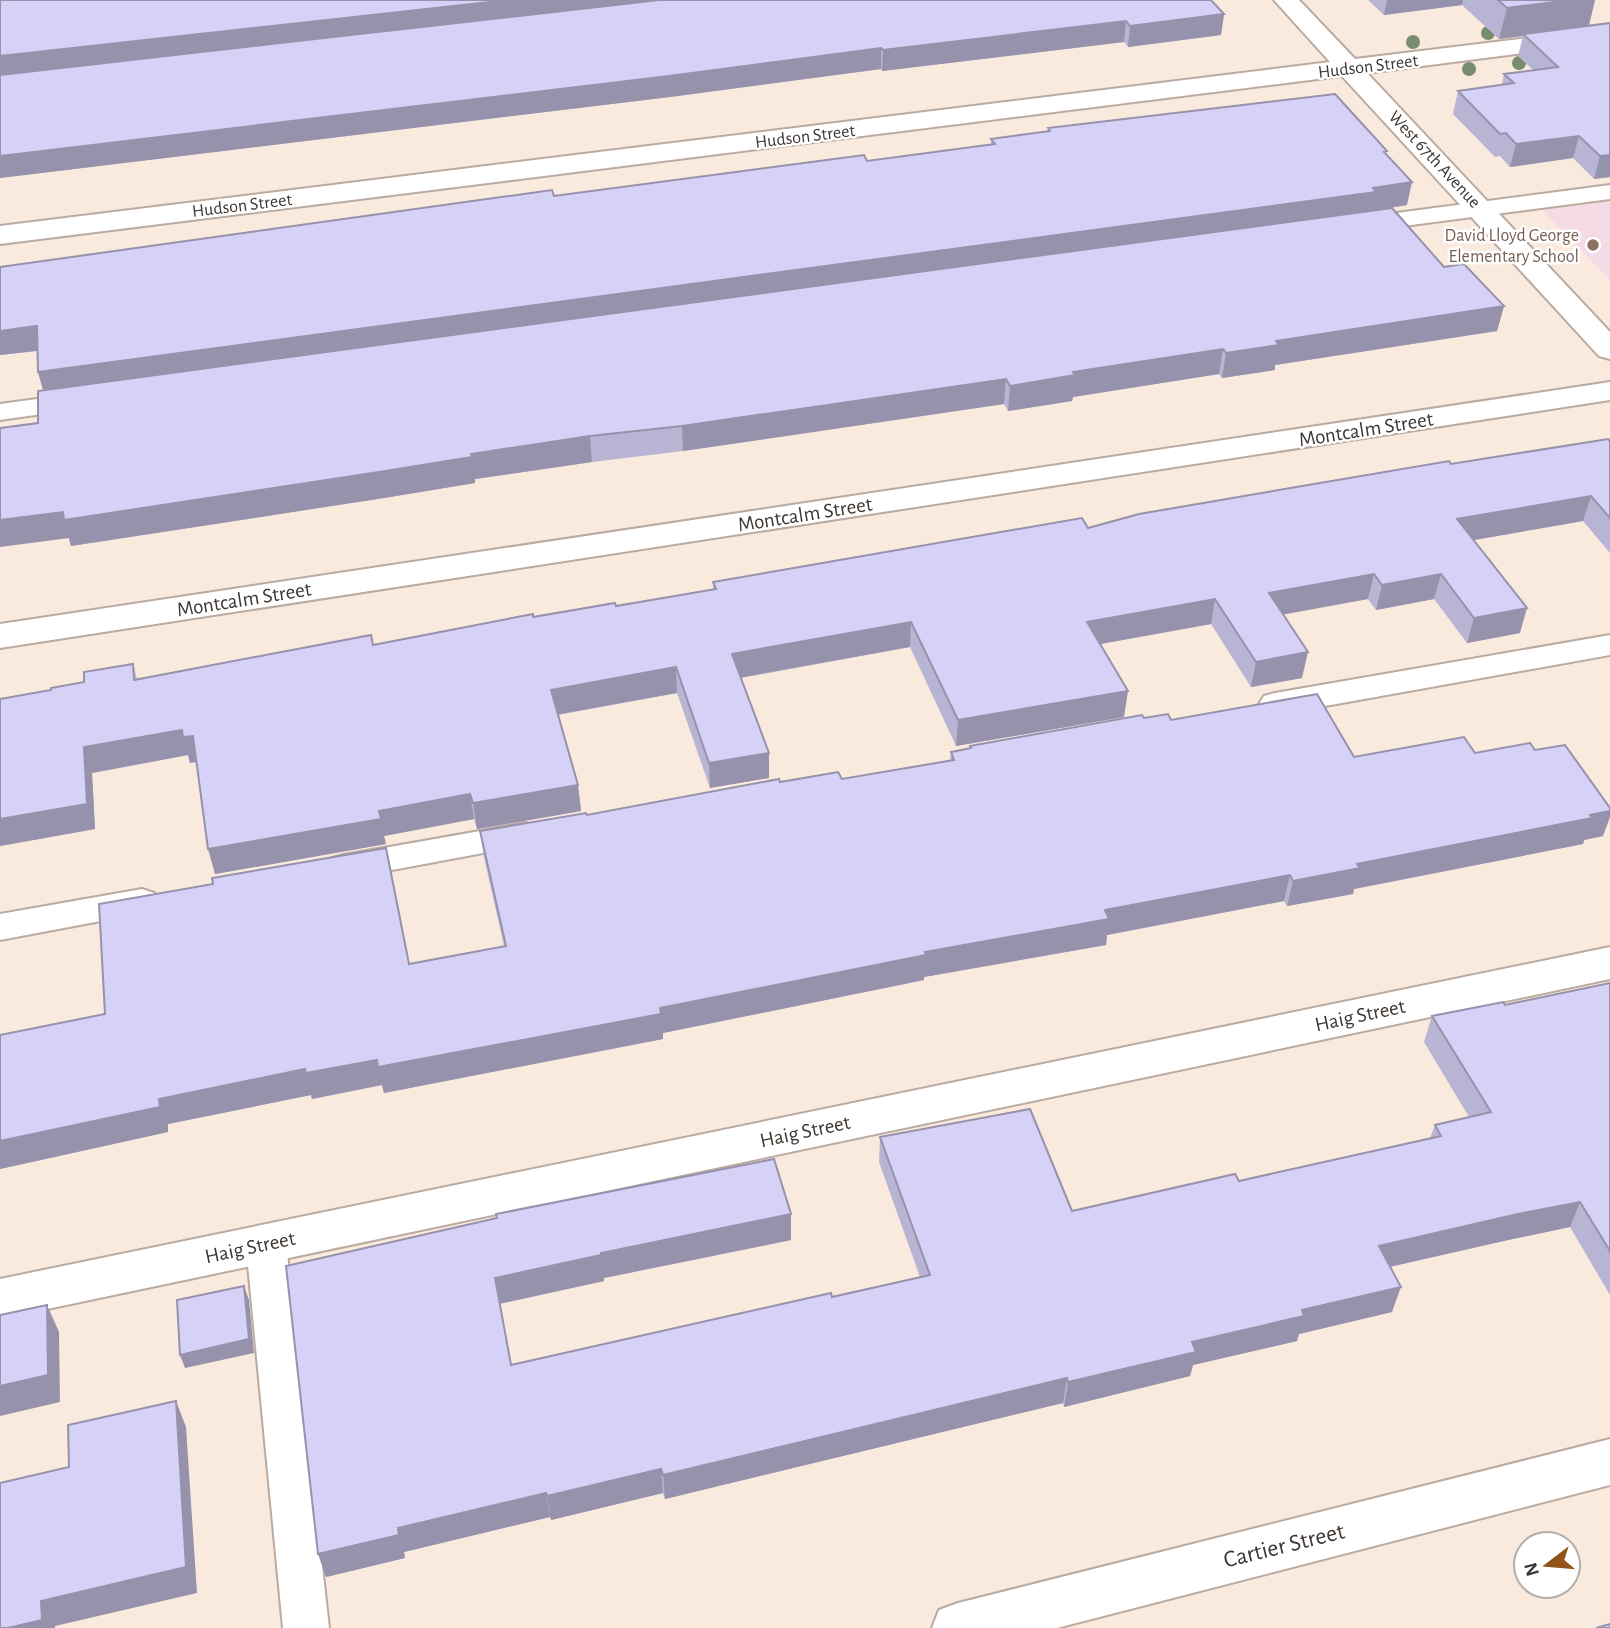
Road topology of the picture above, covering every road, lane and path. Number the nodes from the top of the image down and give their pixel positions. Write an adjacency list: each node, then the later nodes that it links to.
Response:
1 (1286, 0): 3 (street, West 67th Avenue)
2 (1610, 35): 3 (street, Hudson Street)
3 (1349, 68): 5 (street, West 67th Avenue); 7 (street, Hudson Street)
4 (1610, 192): 5 (lane)
5 (1483, 210): 6 (lane); 8 (street, West 67th Avenue)
6 (1338, 228)
7 (0, 235)
8 (1610, 350)
9 (1610, 391): 12 (street, Montcalm Street)
10 (110, 397): 11 (lane)
11 (0, 412)
12 (0, 636)
13 (1610, 645): 14 (lane)
14 (1238, 710)
15 (550, 831): 16 (lane)
16 (317, 871)
17 (165, 898): 18 (lane)
18 (0, 927)
19 (1610, 963): 20 (street, Haig Street)
20 (266, 1244): 21 (street, Haig Street); 23 (lane)
21 (0, 1299)
22 (1610, 1462): 24 (street, Cartier Street)
23 (306, 1628)
24 (958, 1628)

